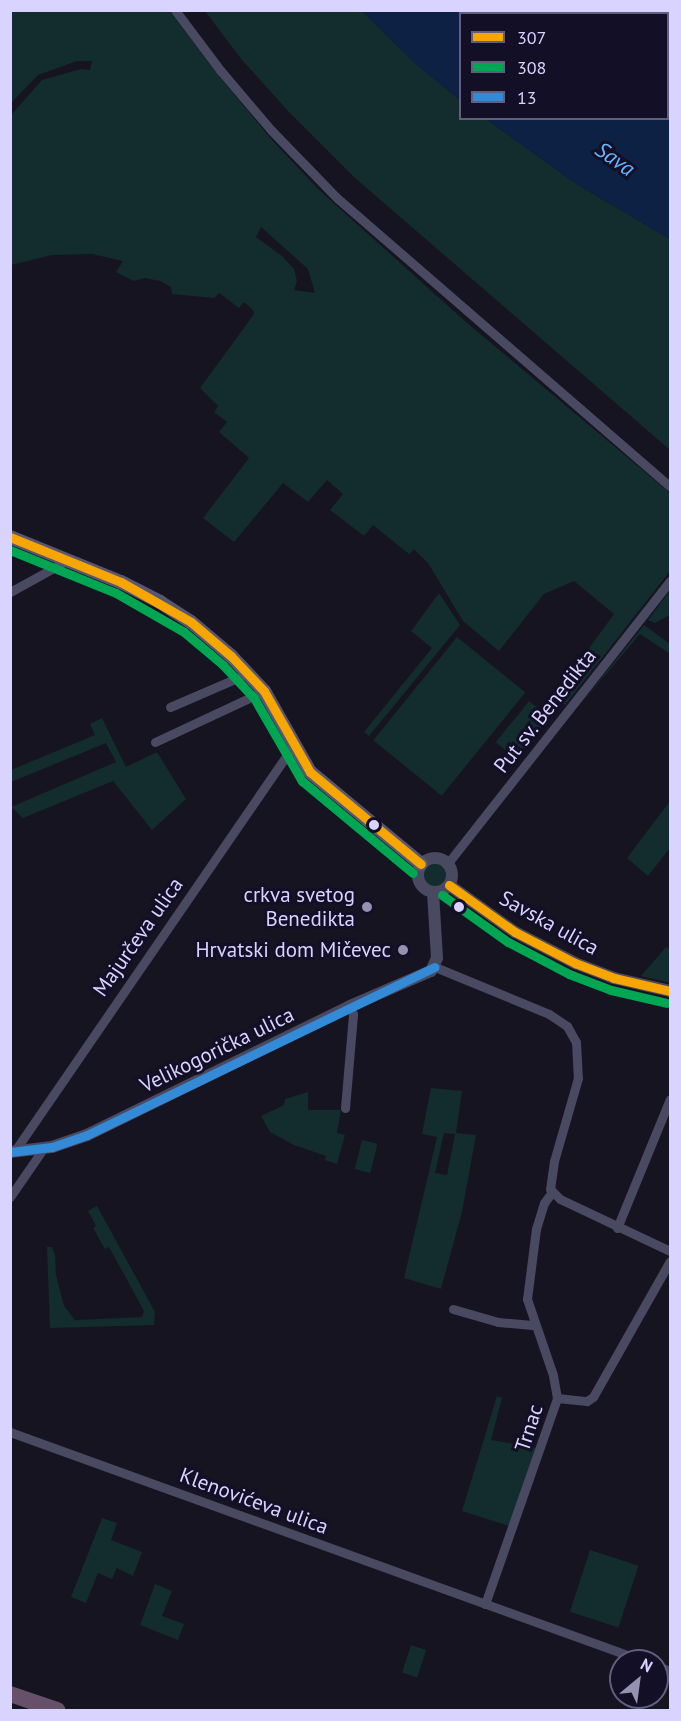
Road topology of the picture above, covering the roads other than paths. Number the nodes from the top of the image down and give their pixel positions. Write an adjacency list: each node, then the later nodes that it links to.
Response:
1 (175, 10): 2 (street)
2 (670, 486)
3 (12, 539): 4 (main road)
4 (68, 560): 6 (street); 7 (main road)
5 (670, 581): 12 (street, Put sv. Benedikta)
6 (10, 592)
7 (249, 673): 8 (main road); 9 (street)
8 (264, 691): 10 (street); 11 (main road)
9 (170, 707)
10 (155, 742)
11 (294, 744): 13 (main road); 22 (street, Majurčeva ulica)
12 (448, 863): 13 (street); 14 (street)
13 (421, 864): 15 (street)
14 (449, 885): 15 (street); 17 (street, Savska ulica)
15 (433, 892): 16 (street)
16 (435, 967): 18 (street, Velikogorička ulica); 23 (street, Trnac)
17 (670, 991)
18 (350, 1006): 20 (street); 21 (street, Velikogorička ulica)
19 (670, 1099): 25 (street)
20 (345, 1108)
21 (43, 1149): 22 (street, Velikogorička ulica); 24 (street)
22 (12, 1152)
23 (552, 1192): 25 (street); 29 (street, Trnac)
24 (10, 1197)
25 (617, 1228): 26 (street)
26 (670, 1251)
27 (670, 1261): 30 (street)
28 (453, 1309): 29 (street)
29 (535, 1325): 30 (street, Trnac)
30 (557, 1398): 32 (street, Trnac)
31 (10, 1432): 32 (street, Klenovićeva ulica)
32 (485, 1604): 33 (street, Klenovićeva ulica)
33 (611, 1649)
34 (10, 1694): 35 (highway)
35 (57, 1710)

